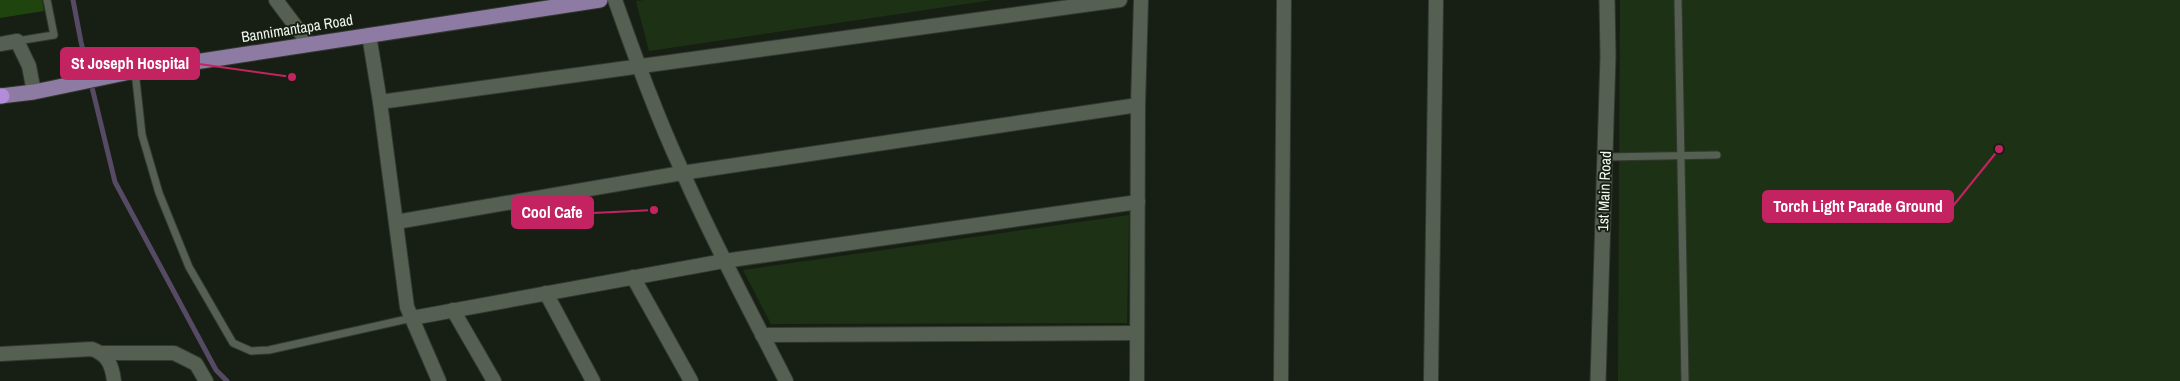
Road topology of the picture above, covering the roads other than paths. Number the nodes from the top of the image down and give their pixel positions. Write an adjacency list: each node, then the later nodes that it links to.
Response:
1 (47, 0): 12 (lane)
2 (276, 0): 14 (street)
3 (600, 0): 11 (main road, Bannimantapa Road)
4 (615, 0): 15 (street)
5 (1120, 0): 15 (street)
6 (1141, 0): 20 (street)
7 (1284, 0): 44 (street)
8 (1436, 0): 45 (street)
9 (1607, 0): 23 (street, 1st Main Road)
10 (1678, 0): 21 (lane)
11 (369, 35): 14 (main road, Bannimantapa Road); 19 (street)
12 (17, 41): 13 (street); 17 (street)
13 (0, 44)
14 (309, 44): 16 (main road, Bannimantapa Road)
15 (639, 66): 19 (street); 24 (street)
16 (132, 72): 17 (main road, Bannimantapa Road); 31 (lane)
17 (40, 91): 18 (main road, Bannimantapa Road)
18 (1, 96)
19 (380, 102): 26 (street)
20 (1138, 105): 24 (street); 25 (street)
21 (1681, 154): 22 (lane); 23 (lane); 47 (lane)
22 (1717, 155)
23 (1605, 157): 46 (street, 1st Main Road)
24 (682, 173): 26 (street); 27 (street)
25 (1138, 202): 27 (street); 32 (street)
26 (396, 222): 31 (street)
27 (724, 261): 28 (street); 33 (street)
28 (633, 277): 29 (street); 41 (street)
29 (546, 293): 30 (street); 40 (street)
30 (453, 310): 31 (street); 39 (street)
31 (412, 318): 38 (street)
32 (1137, 333): 33 (street); 43 (street)
33 (762, 335): 42 (street)
34 (101, 353): 35 (street); 36 (street); 37 (street)
35 (0, 354)
36 (114, 381)
37 (206, 381)
38 (440, 381)
39 (494, 381)
40 (593, 381)
41 (691, 381)
42 (786, 381)
43 (1137, 381)
44 (1281, 381)
45 (1431, 381)
46 (1598, 381)
47 (1685, 381)

